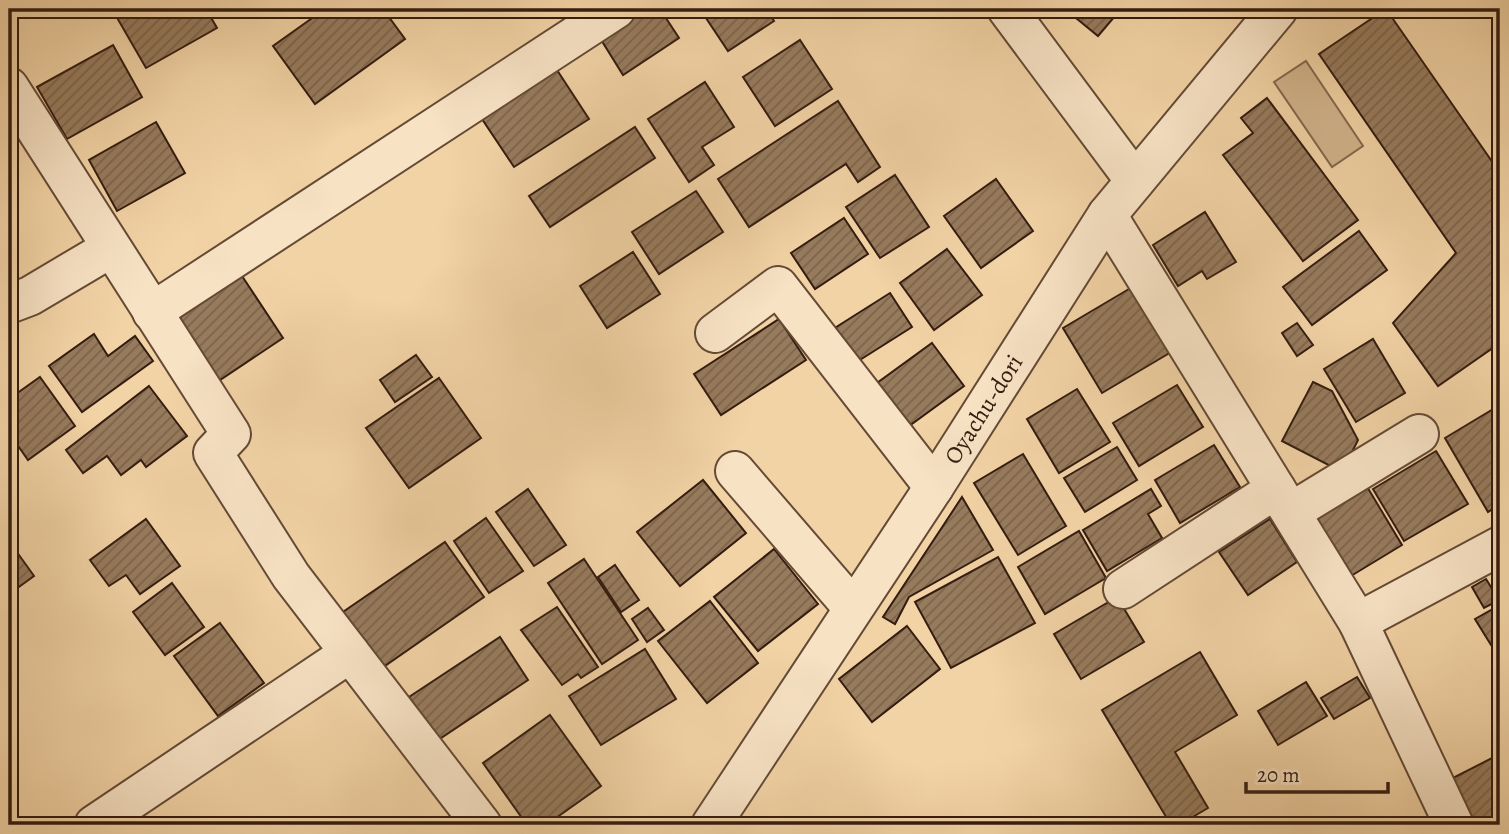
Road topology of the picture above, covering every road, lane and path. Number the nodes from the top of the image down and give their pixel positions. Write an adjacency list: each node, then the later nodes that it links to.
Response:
1 (616, 9): 9 (street)
2 (1007, 9): 5 (street)
3 (1278, 9): 5 (street, Oyachu-dori)
4 (9, 87): 7 (street)
5 (1135, 181): 6 (street, Oyachu-dori)
6 (1107, 215): 13 (street, Oyachu-dori); 14 (street)
7 (111, 248): 8 (street); 9 (street)
8 (9, 304)
9 (152, 312): 19 (street)
10 (715, 333): 13 (street)
11 (1419, 434): 14 (street)
12 (735, 471): 17 (street)
13 (934, 487): 17 (street, Oyachu-dori)
14 (1283, 500): 16 (street); 18 (street)
15 (1500, 546): 18 (street)
16 (1123, 589)
17 (853, 608): 22 (street, Oyachu-dori)
18 (1358, 622): 23 (street)
19 (350, 653): 20 (street); 21 (street)
20 (94, 825)
21 (482, 825)
22 (711, 825)
23 (1454, 825)

